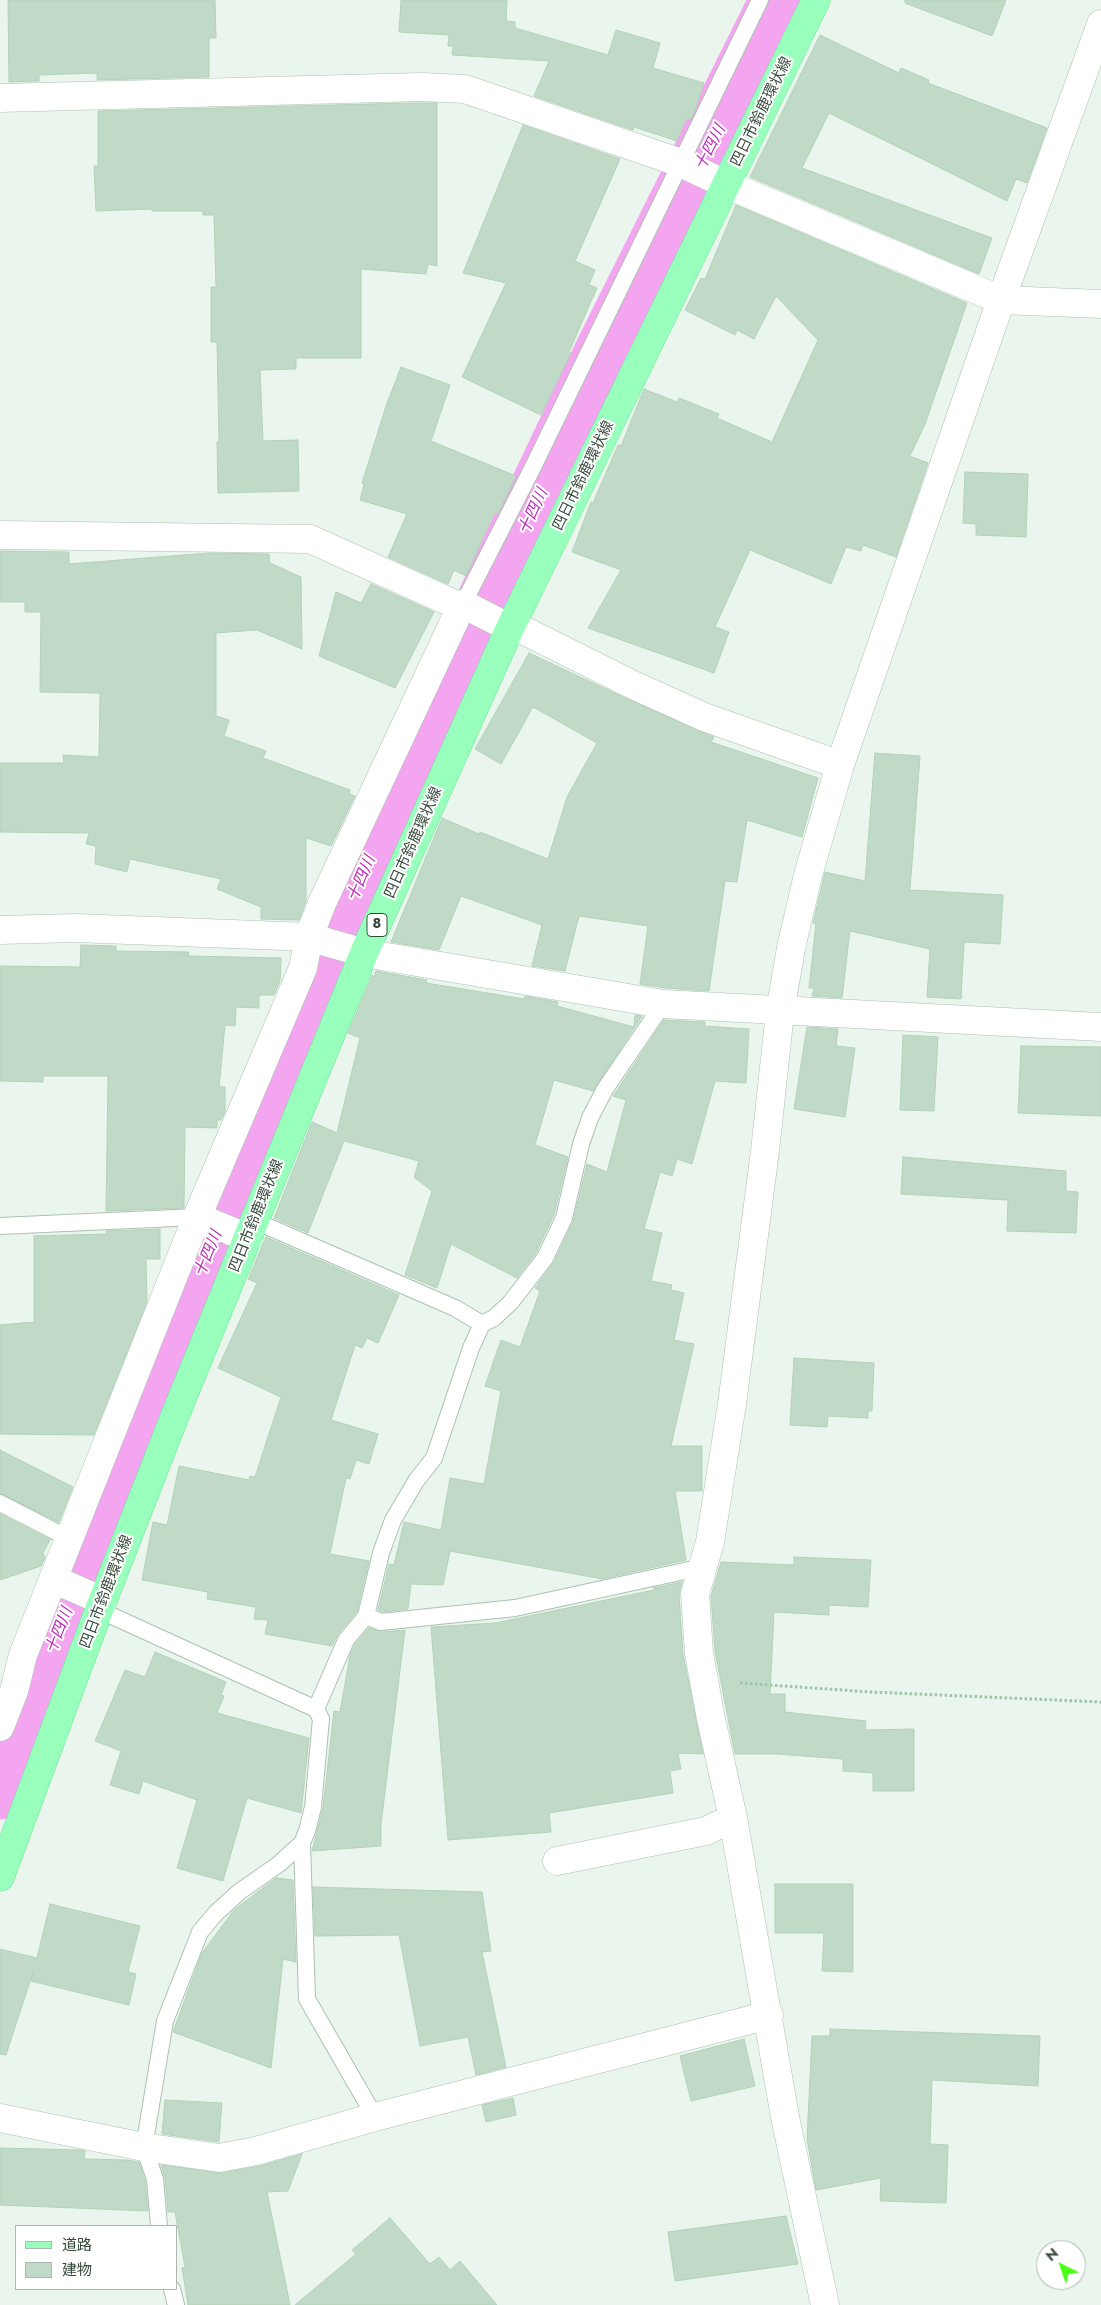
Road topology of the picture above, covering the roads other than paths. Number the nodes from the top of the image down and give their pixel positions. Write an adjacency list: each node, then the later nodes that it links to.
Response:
1 (760, 0): 5 (lane)
2 (816, 0): 6 (main road, 四日市鈴鹿環状線 / 8)
3 (1101, 24): 7 (street)
4 (0, 98): 5 (street)
5 (683, 163): 6 (street); 10 (lane)
6 (724, 184): 7 (street); 11 (main road, 四日市鈴鹿環状線 / 8)
7 (1001, 300): 8 (street); 12 (street)
8 (1101, 304)
9 (0, 534): 10 (street)
10 (463, 606): 11 (street); 14 (street)
11 (509, 625): 12 (street); 15 (main road, 四日市鈴鹿環状線 / 8)
12 (840, 765): 17 (street)
13 (0, 930): 14 (street)
14 (312, 938): 15 (street); 19 (street)
15 (359, 951): 16 (street); 21 (main road, 四日市鈴鹿環状線 / 8)
16 (663, 1004): 17 (street); 22 (lane)
17 (780, 1012): 18 (street); 25 (street)
18 (1101, 1027)
19 (200, 1218): 20 (lane); 21 (street); 24 (street)
20 (0, 1226)
21 (246, 1230): 22 (lane); 27 (main road, 四日市鈴鹿環状線 / 8)
22 (482, 1324): 28 (lane)
23 (0, 1503): 24 (lane)
24 (70, 1539): 26 (street)
25 (702, 1571): 28 (lane); 31 (street)
26 (56, 1581): 27 (street); 30 (street)
27 (98, 1603): 29 (lane); 34 (main road, 四日市鈴鹿環状線 / 8)
28 (366, 1616): 29 (lane)
29 (316, 1710): 32 (lane)
30 (0, 1727)
31 (733, 1818): 33 (street); 35 (street)
32 (302, 1843): 36 (lane); 38 (lane)
33 (557, 1861)
34 (0, 1877)
35 (769, 2015): 36 (street); 42 (street)
36 (375, 2117): 38 (street)
37 (0, 2118): 38 (street)
38 (144, 2147): 39 (lane)
39 (159, 2225)
40 (172, 2290): 41 (lane)
41 (176, 2305)
42 (825, 2305)

